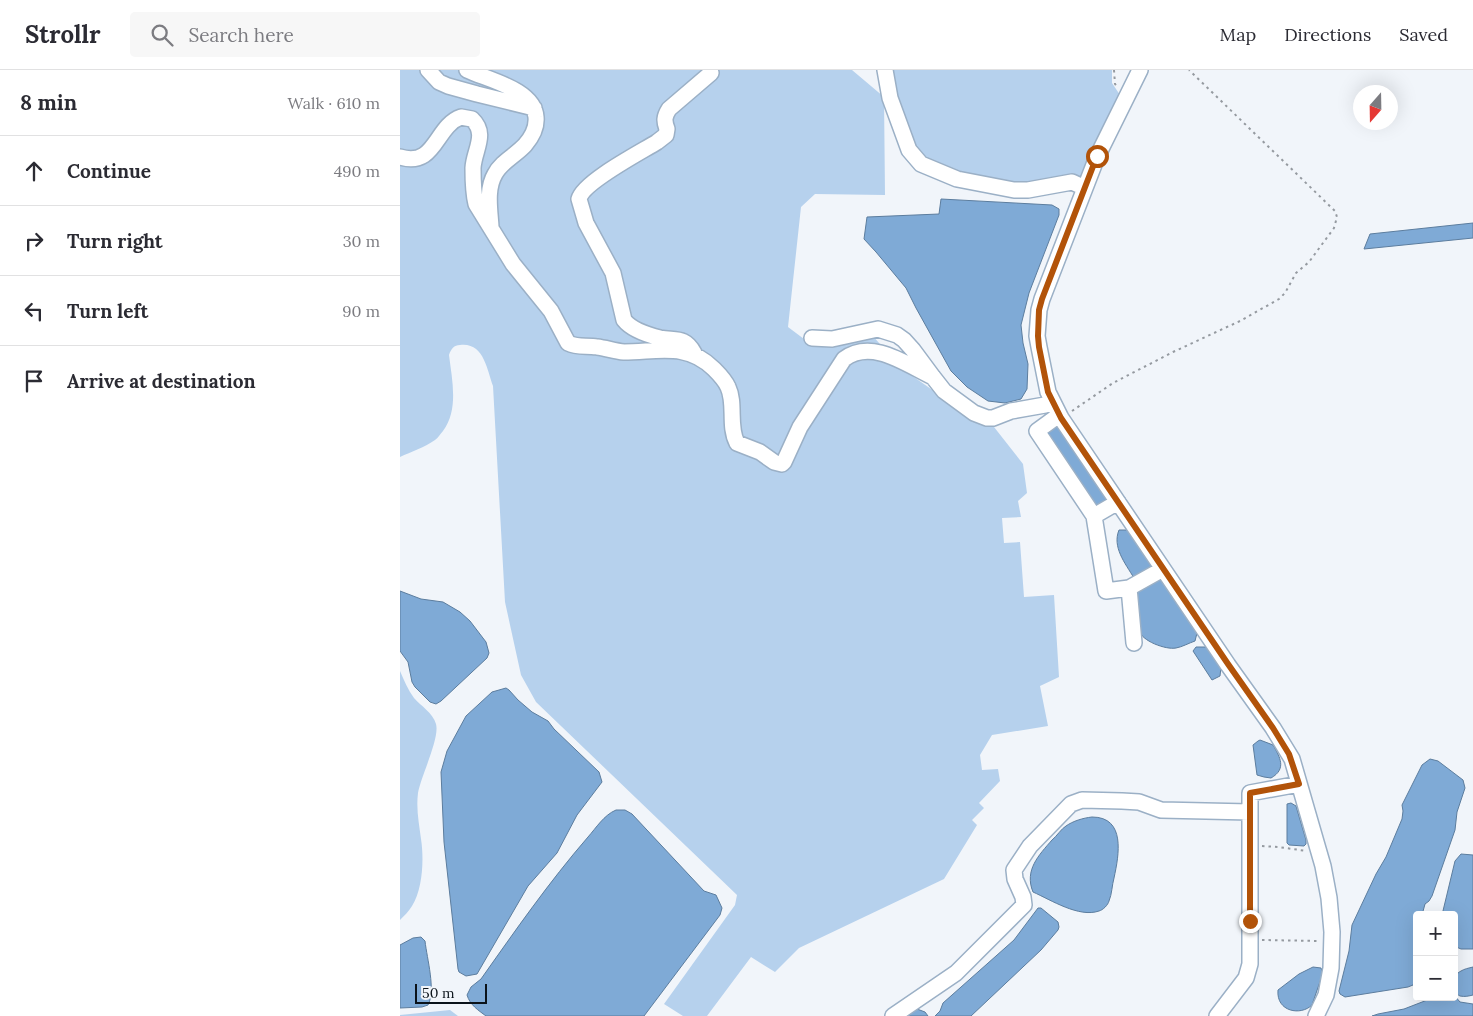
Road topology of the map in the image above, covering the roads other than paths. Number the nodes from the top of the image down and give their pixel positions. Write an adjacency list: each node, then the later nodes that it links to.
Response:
1 (428, 70): 6 (street)
2 (467, 70): 6 (street)
3 (885, 70): 8 (street)
4 (1140, 70): 8 (street)
5 (711, 73): 11 (street)
6 (534, 108): 9 (street)
7 (400, 157): 9 (street)
8 (1085, 188): 13 (street)
9 (490, 227): 11 (street)
10 (812, 338): 12 (street)
11 (694, 354): 12 (street)
12 (932, 378): 13 (street)
13 (1058, 412): 14 (street); 15 (street)
14 (1118, 502): 15 (street); 16 (street)
15 (1094, 516): 17 (street)
16 (1163, 569): 17 (street); 19 (street)
17 (1128, 588): 18 (street)
18 (1134, 644)
19 (1299, 784): 20 (street); 23 (street)
20 (1250, 812): 21 (street); 22 (street)
21 (893, 1016)
22 (1217, 1016)
23 (1316, 1016)

